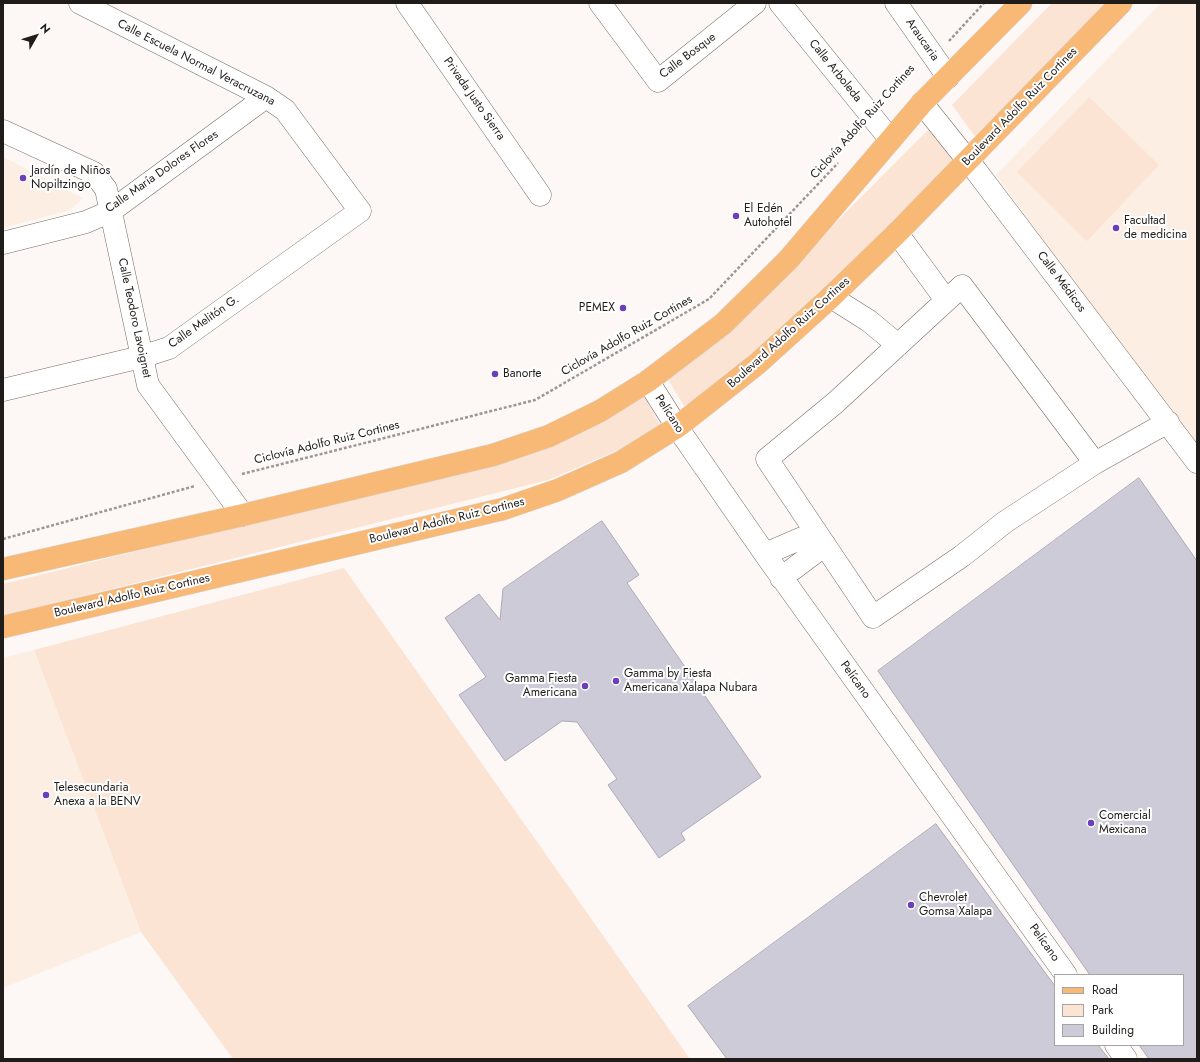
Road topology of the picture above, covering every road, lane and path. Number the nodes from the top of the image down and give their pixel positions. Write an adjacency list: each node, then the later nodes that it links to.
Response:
1 (80, 3): 12 (street, Calle Escuela Normal Veracruzana)
2 (407, 3): 18 (street, Privada Justo Sierra)
3 (600, 3): 4 (street, Calle Bosque)
4 (755, 3)
5 (780, 3): 15 (street, Calle Arboleda)
6 (896, 3): 10 (street, Araucaria)
7 (984, 3): 10 (path)
8 (1021, 3): 11 (main road)
9 (1121, 3): 16 (main road, Boulevard Adolfo Ruiz Cortines)
10 (934, 56): 11 (street, Araucaria)
11 (948, 76): 13 (main road)
12 (266, 98): 19 (street, Calle María Dolores Flores); 20 (street, Calle Escuela Normal Veracruzana)
13 (922, 103): 15 (main road); 16 (street, Calle Médicos)
14 (3, 131): 19 (street, Calle Teodoro Lavoignet)
15 (890, 139): 27 (main road)
16 (968, 160): 21 (main road, Boulevard Adolfo Ruiz Cortines); 29 (street, Calle Médicos)
17 (839, 162): 33 (path, Ciclovía Adolfo Ruiz Cortines)
18 (540, 195)
19 (111, 211): 22 (street, Calle María Dolores Flores); 26 (street, Calle Teodoro Lavoignet)
20 (360, 211): 26 (street, Calle Melitón G.)
21 (897, 233): 23 (main road, Boulevard Adolfo Ruiz Cortines); 24 (street)
22 (3, 243)
23 (832, 297): 25 (street); 30 (main road, Boulevard Adolfo Ruiz Cortines)
24 (946, 300): 25 (street); 32 (street)
25 (898, 345): 36 (street)
26 (141, 357): 28 (street, Calle Melitón G.); 33 (street, Calle Teodoro Lavoignet)
27 (648, 381): 30 (street, Pelícano); 34 (main road)
28 (3, 390)
29 (1168, 422): 31 (street, Calle Médicos); 32 (street)
30 (677, 428): 37 (street, Pelícano); 40 (main road, Boulevard Adolfo Ruiz Cortines)
31 (1197, 462)
32 (1095, 463): 36 (street)
33 (218, 480): 34 (street, Calle Teodoro Lavoignet); 35 (path, Ciclovía Adolfo Ruiz Cortines)
34 (243, 515): 38 (main road)
35 (3, 539)
36 (821, 539): 37 (street); 39 (street)
37 (765, 554): 39 (street, Pelícano)
38 (3, 569)
39 (781, 578): 41 (street, Pelícano)
40 (3, 627)
41 (1065, 974)
42 (1117, 1046): 43 (street)
43 (1126, 1059)

